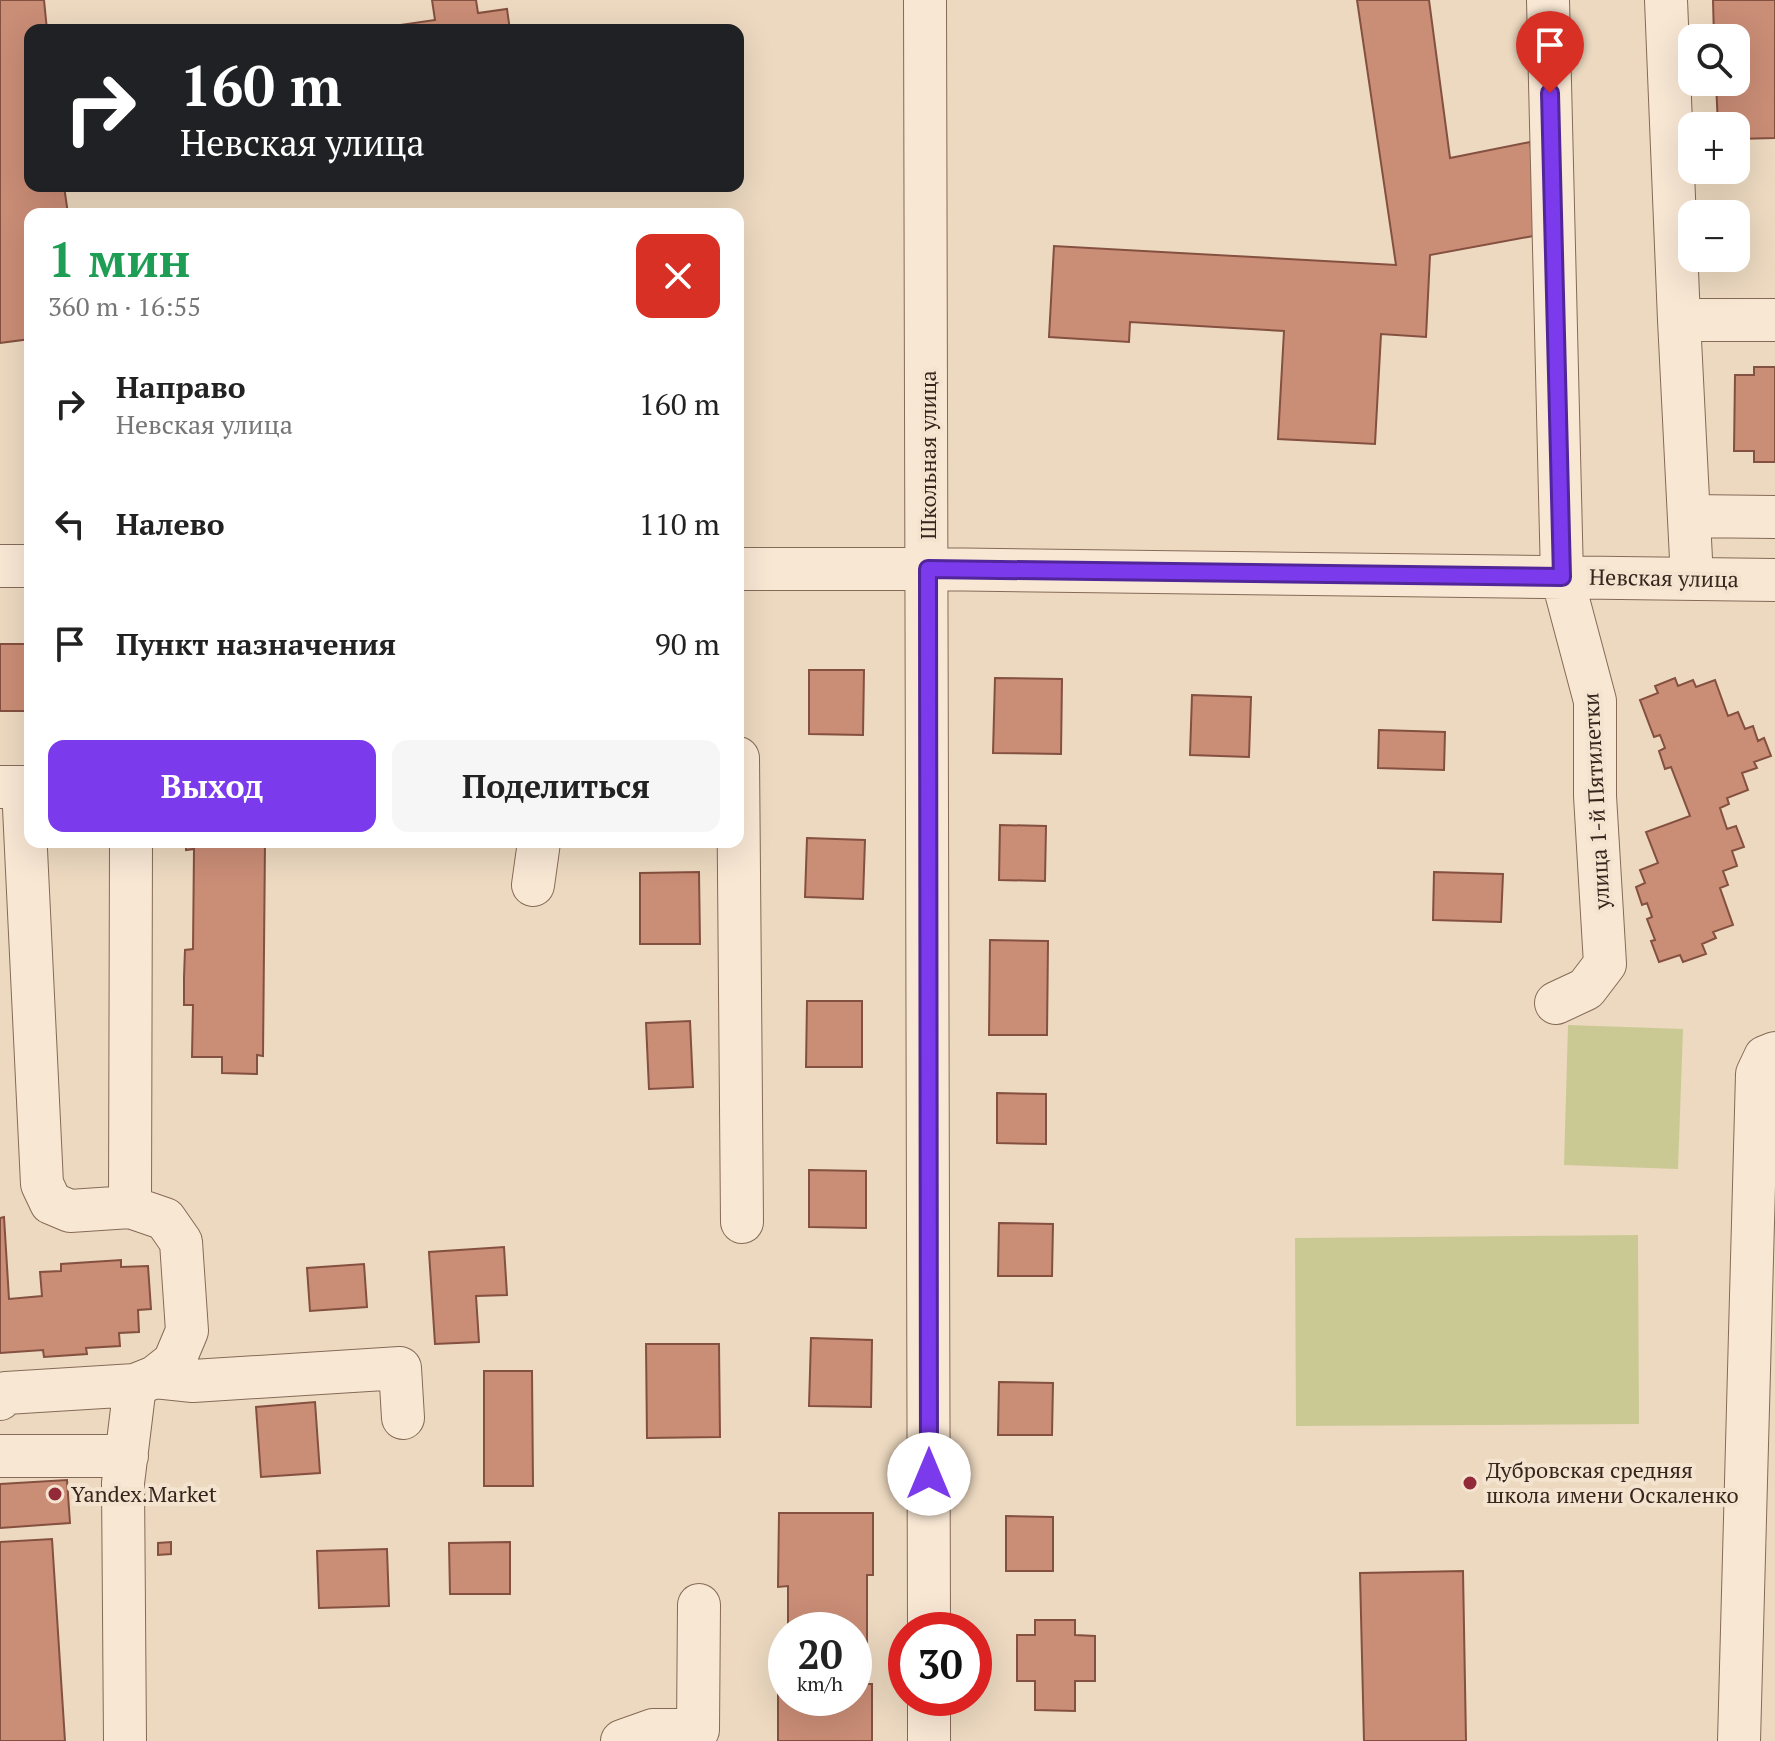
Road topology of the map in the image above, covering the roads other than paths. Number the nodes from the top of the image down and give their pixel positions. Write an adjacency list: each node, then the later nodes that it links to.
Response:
1 (925, 0): 11 (street, Школьная улица)
2 (1548, 0): 12 (street, улица 1-й Пятилетки)
3 (1666, 0): 4 (street)
4 (1679, 320): 5 (street); 6 (street)
5 (1775, 320)
6 (1689, 516): 7 (street); 13 (street)
7 (1775, 517)
8 (0, 566): 9 (street)
9 (24, 566)
10 (744, 569): 11 (street, Невская улица)
11 (928, 569): 12 (street, Невская улица); 31 (street, Школьная улица)
12 (1562, 577): 13 (street, Невская улица); 20 (street, улица 1-й Пятилетки)
13 (1692, 579): 14 (street, Невская улица)
14 (1775, 580)
15 (18, 787): 22 (street)
16 (131, 848): 22 (street)
17 (538, 848): 19 (street)
18 (739, 848): 23 (street)
19 (533, 885)
20 (1556, 1003)
21 (1775, 1053): 24 (street)
22 (130, 1207): 25 (street)
23 (742, 1222)
24 (1762, 1302): 36 (street)
25 (145, 1381): 26 (street); 27 (street); 29 (street)
26 (0, 1399)
27 (403, 1418)
28 (0, 1456): 29 (street)
29 (127, 1456): 33 (street)
30 (699, 1605): 34 (street)
31 (929, 1612)
32 (929, 1716): 35 (street)
33 (125, 1741)
34 (622, 1741)
35 (929, 1741)
36 (1739, 1741)

